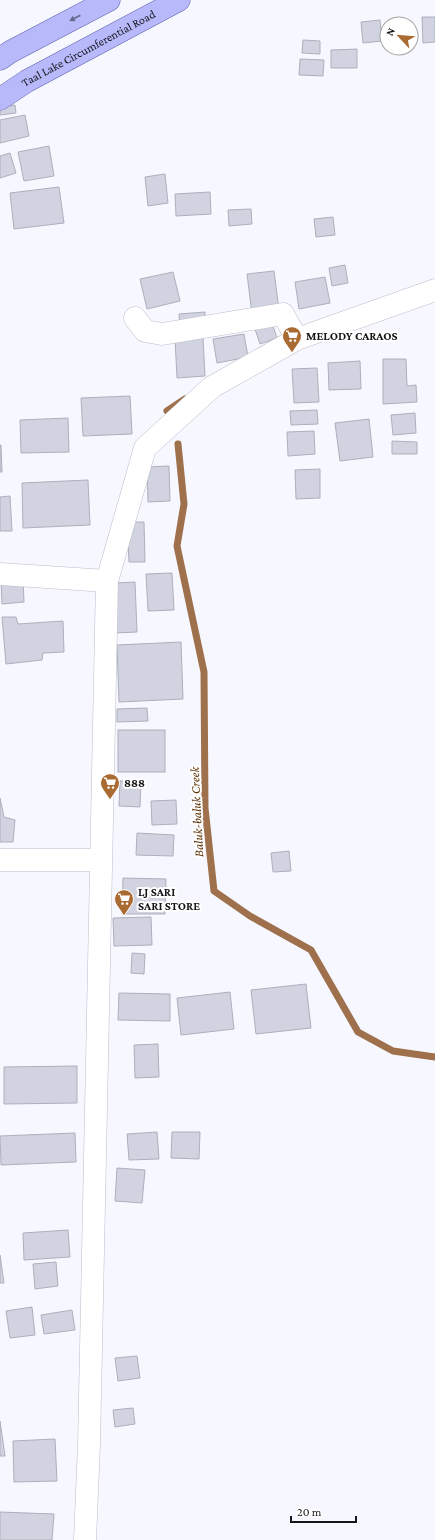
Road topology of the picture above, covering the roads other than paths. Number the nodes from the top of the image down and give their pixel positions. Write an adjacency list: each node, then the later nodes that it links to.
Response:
1 (109, 0): 3 (main road, one-way to 3)
2 (179, 0): 4 (main road, Taal Lake Circumferential Road)
3 (0, 59)
4 (0, 100)
5 (435, 290): 7 (street)
6 (135, 318): 7 (street)
7 (297, 339): 9 (street)
8 (0, 574): 9 (street)
9 (107, 581): 11 (street)
10 (0, 860): 11 (street)
11 (100, 860): 12 (street)
12 (85, 1540)

